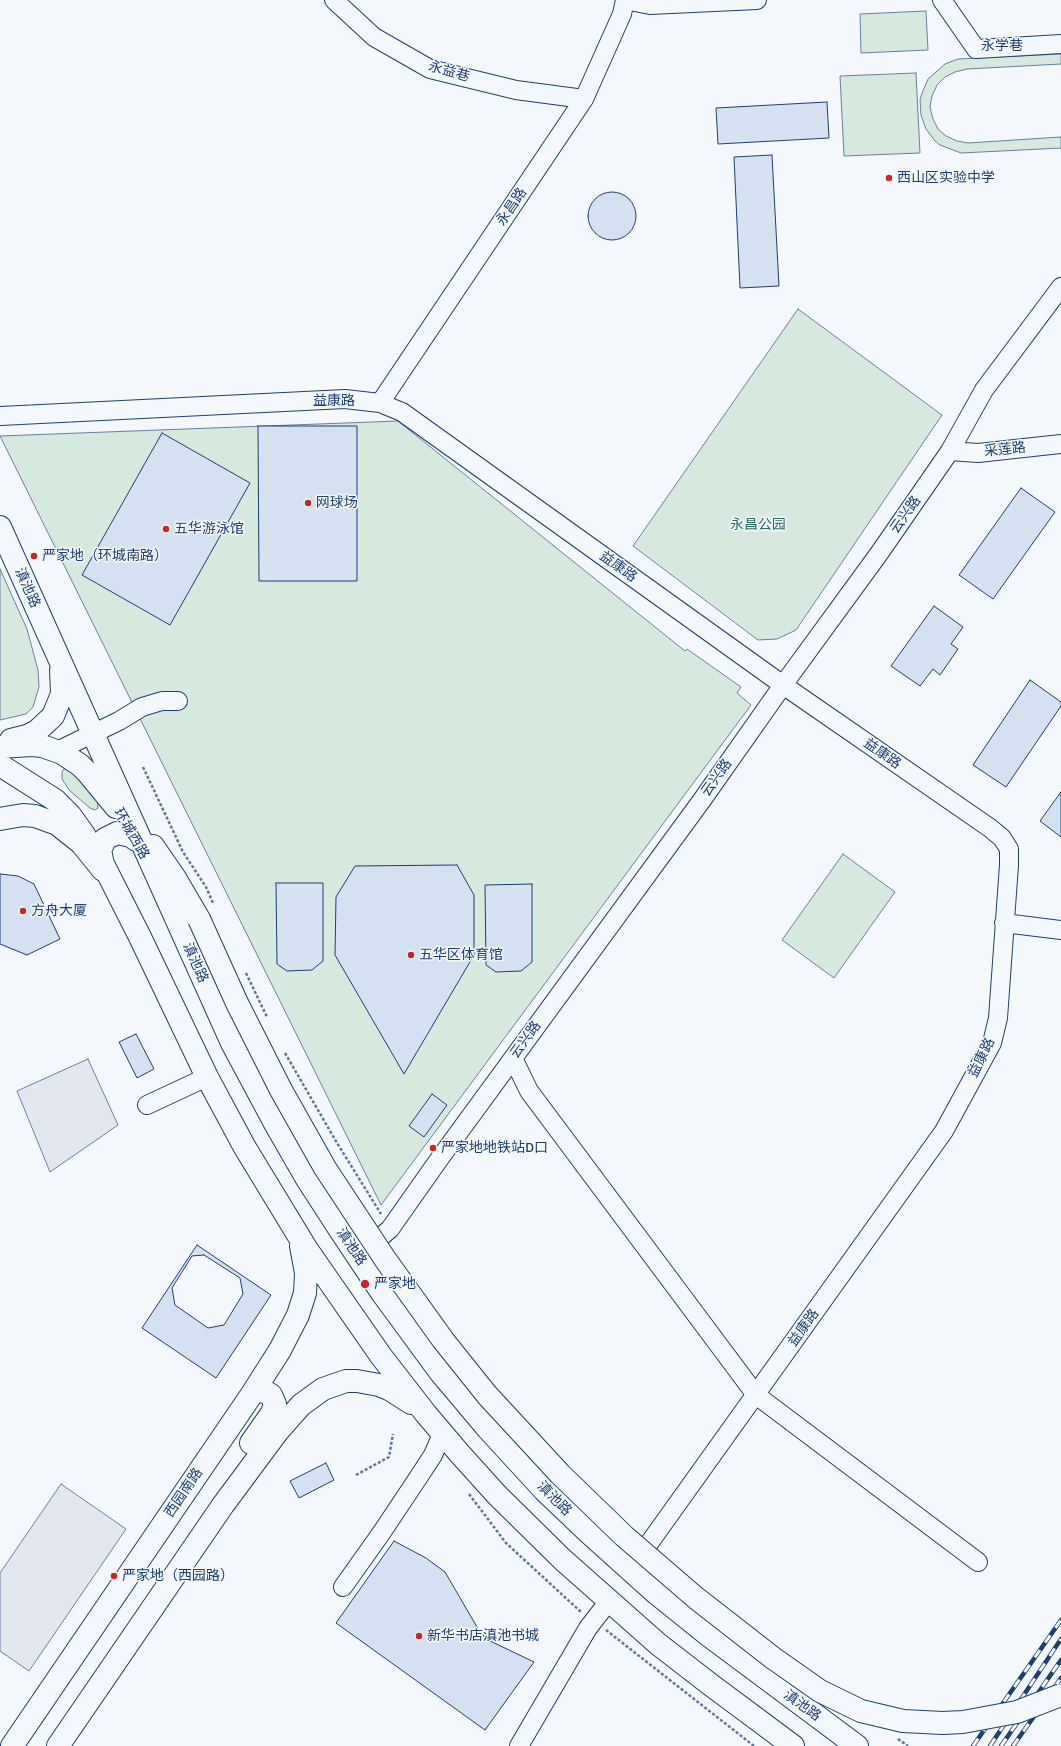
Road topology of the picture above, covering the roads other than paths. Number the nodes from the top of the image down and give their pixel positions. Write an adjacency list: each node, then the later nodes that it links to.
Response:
1 (334, 0): 6 (street, 永益巷)
2 (625, 0): 3 (street); 6 (street, 永昌路)
3 (757, 0)
4 (942, 0): 5 (street, 永学巷)
5 (1061, 44)
6 (584, 99): 8 (street, 永昌路)
7 (1061, 287): 11 (street, 云兴路)
8 (380, 403): 9 (street, 益康路); 14 (street, 益康路)
9 (0, 416)
10 (1061, 444): 11 (street, 采莲路)
11 (950, 451): 14 (street, 云兴路)
12 (0, 527): 13 (main road, 滇池路)
13 (55, 650): 16 (main road, 滇池路); 17 (main road, 滇池路)
14 (783, 685): 29 (street, 益康路); 32 (street, 云兴路)
15 (178, 701): 17 (street)
16 (58, 706): 18 (main road, 滇池路); 19 (main road)
17 (93, 734): 20 (street); 22 (main road, 滇池路)
18 (0, 740)
19 (31, 744): 20 (main road, 环城西路); 21 (main road, 环城西路)
20 (57, 751): 22 (main road, 环城西路)
21 (1, 763): 26 (main road)
22 (106, 782): 24 (main road); 25 (main road, 环城西路); 28 (main road)
23 (0, 818): 27 (main road)
24 (130, 818): 28 (main road); 31 (main road, 滇池路)
25 (136, 840): 26 (main road); 31 (main road, 环城西路)
26 (103, 864): 27 (main road)
27 (121, 898): 33 (main road)
28 (207, 913): 46 (main road, bridge)
29 (1004, 923): 30 (street); 38 (street, 益康路)
30 (1061, 930)
31 (194, 960): 36 (main road, 滇池路)
32 (513, 1058): 36 (street, 云兴路); 38 (street)
33 (207, 1077): 34 (street); 35 (main road)
34 (147, 1104)
35 (291, 1224): 37 (main road, 西园南路); 39 (main road)
36 (357, 1257): 42 (main road, 滇池路)
37 (252, 1394): 40 (main road); 49 (main road, 西园南路)
38 (756, 1395): 41 (street); 42 (street, 益康路)
39 (442, 1434): 40 (main road); 43 (street); 44 (main road)
40 (223, 1505): 48 (main road)
41 (978, 1562)
42 (630, 1570): 45 (main road, 滇池路)
43 (343, 1587)
44 (609, 1601): 47 (main road); 50 (street)
45 (760, 1675): 53 (main road, 滇池路); 54 (main road)
46 (1061, 1695)
47 (738, 1705): 51 (main road); 52 (main road)
48 (65, 1743)
49 (12, 1746)
50 (519, 1746)
51 (780, 1746)
52 (793, 1746)
53 (857, 1746)
54 (874, 1746)

